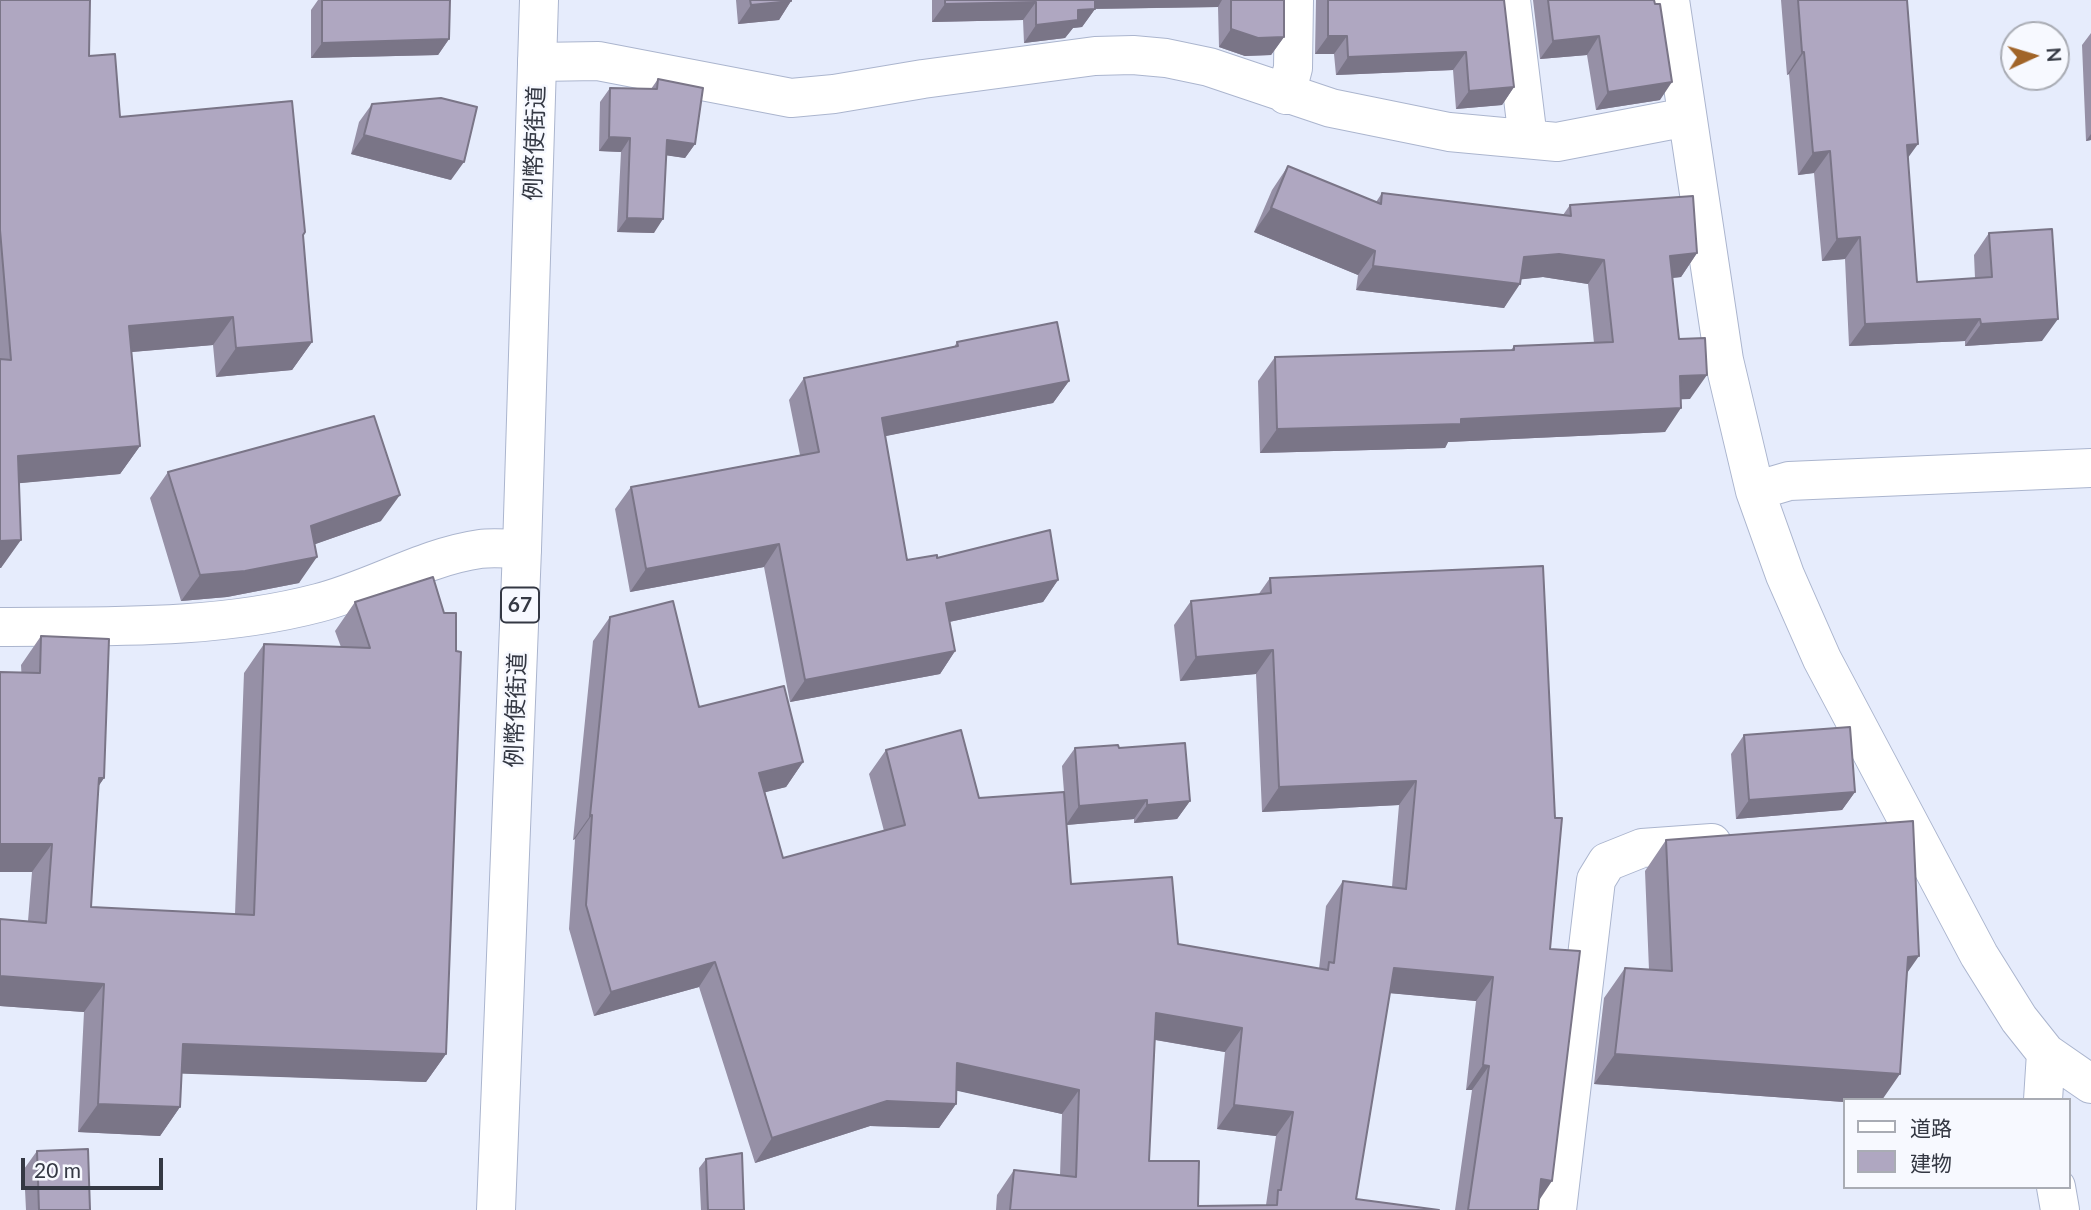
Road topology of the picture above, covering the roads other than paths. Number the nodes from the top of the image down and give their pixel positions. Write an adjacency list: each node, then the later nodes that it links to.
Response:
1 (540, 0): 5 (street, 例幣使街道 / 67)
2 (1294, 0): 6 (street)
3 (1511, 0): 8 (street)
4 (1670, 0): 7 (street)
5 (537, 62): 6 (street); 11 (street, 例幣使街道 / 67)
6 (1286, 95): 8 (street)
7 (1687, 117): 8 (street); 10 (street)
8 (1528, 139)
9 (2091, 468): 10 (street)
10 (1755, 491): 14 (street)
11 (522, 549): 12 (street); 18 (street, 例幣使街道 / 67)
12 (0, 627)
13 (1748, 840): 19 (street)
14 (2046, 1054): 15 (street); 16 (street)
15 (2091, 1084)
16 (2043, 1098)
17 (2056, 1189): 20 (street)
18 (496, 1210)
19 (1557, 1210)
20 (2060, 1210)

